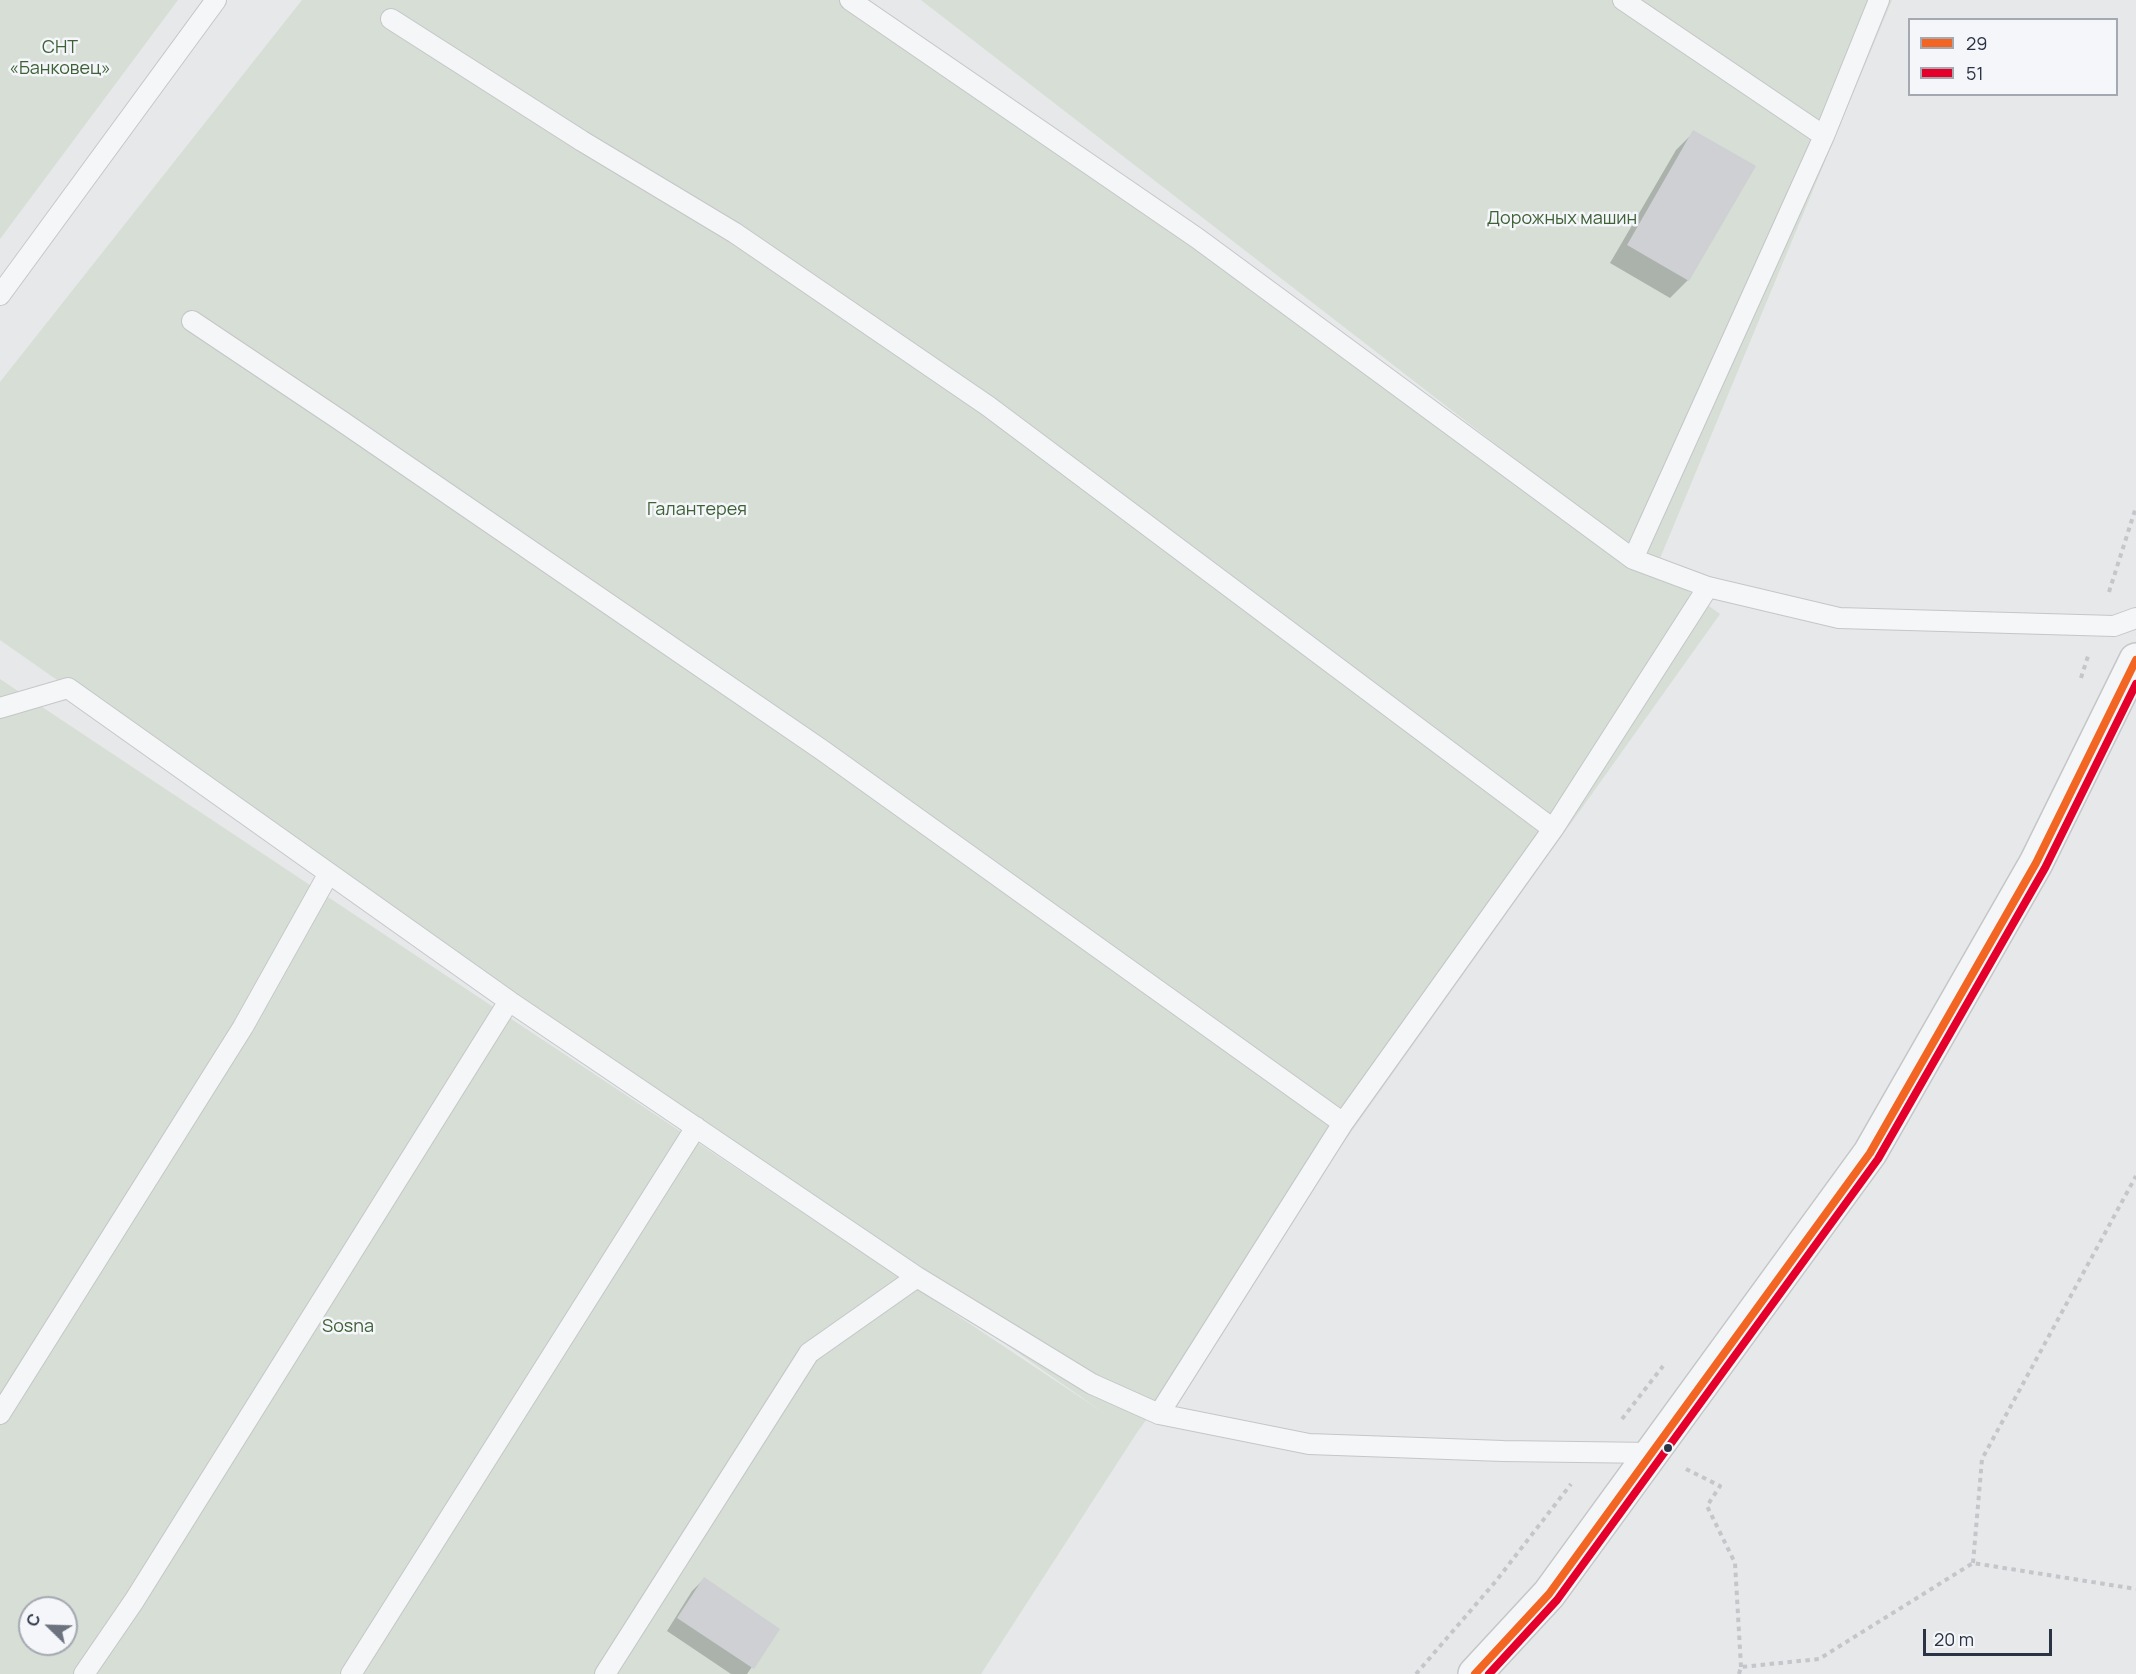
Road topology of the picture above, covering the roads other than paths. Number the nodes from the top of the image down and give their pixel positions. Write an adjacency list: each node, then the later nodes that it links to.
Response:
1 (216, 0): 7 (lane)
2 (850, 0): 9 (lane)
3 (1623, 0): 6 (lane)
4 (1879, 0): 6 (lane)
5 (391, 19): 14 (lane)
6 (1824, 136): 9 (lane)
7 (0, 295)
8 (192, 321): 17 (lane)
9 (1633, 560): 10 (lane)
10 (1708, 587): 11 (lane); 14 (lane)
11 (2136, 618)
12 (2136, 660): 22 (street)
13 (0, 708): 15 (lane)
14 (1553, 829): 17 (lane)
15 (329, 873): 16 (lane); 20 (lane)
16 (509, 1001): 18 (lane); 23 (lane)
17 (1344, 1123): 21 (lane)
18 (696, 1127): 19 (lane); 24 (lane)
19 (916, 1277): 21 (lane); 25 (lane)
20 (0, 1414)
21 (1159, 1414): 22 (lane)
22 (1653, 1453): 26 (street)
23 (84, 1674)
24 (351, 1674)
25 (605, 1674)
26 (1475, 1674)

